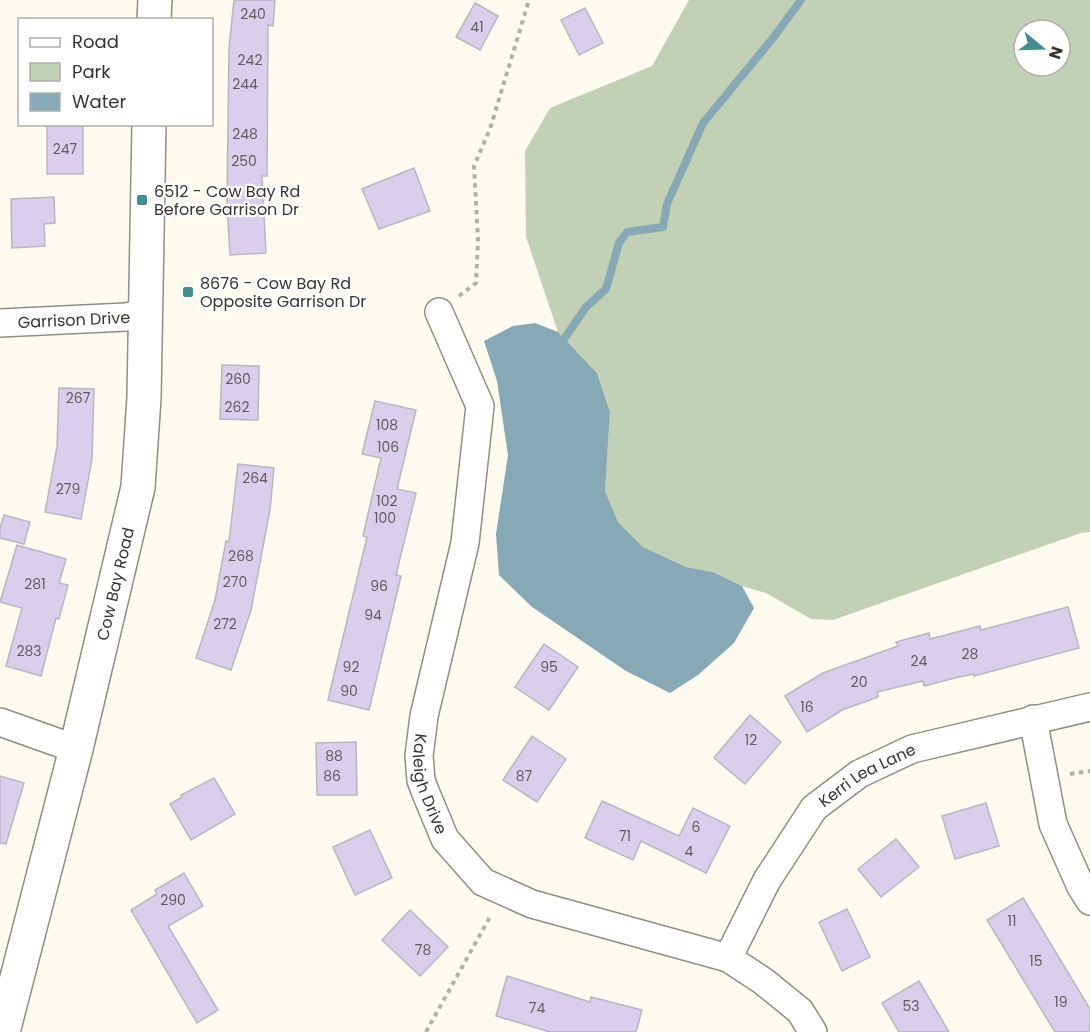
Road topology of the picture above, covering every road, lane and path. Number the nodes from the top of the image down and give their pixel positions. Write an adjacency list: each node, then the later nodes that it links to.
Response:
1 (155, 0): 3 (main road)
2 (529, 0): 5 (path)
3 (154, 18)
4 (149, 126): 6 (main road, Cow Bay Road)
5 (439, 312): 12 (street, Kaleigh Drive)
6 (146, 313): 7 (street, Garrison Drive); 11 (main road, Cow Bay Road)
7 (0, 323)
8 (1090, 707): 9 (street, Kerri Lea Lane)
9 (1033, 719): 13 (street); 14 (street, Kerri Lea Lane)
10 (0, 722): 11 (street)
11 (76, 749): 15 (main road, Cow Bay Road)
12 (505, 891): 14 (street, Kaleigh Drive); 16 (path)
13 (1090, 901)
14 (728, 958): 17 (street, Kaleigh Drive)
15 (3, 1032)
16 (426, 1032)
17 (813, 1032)

